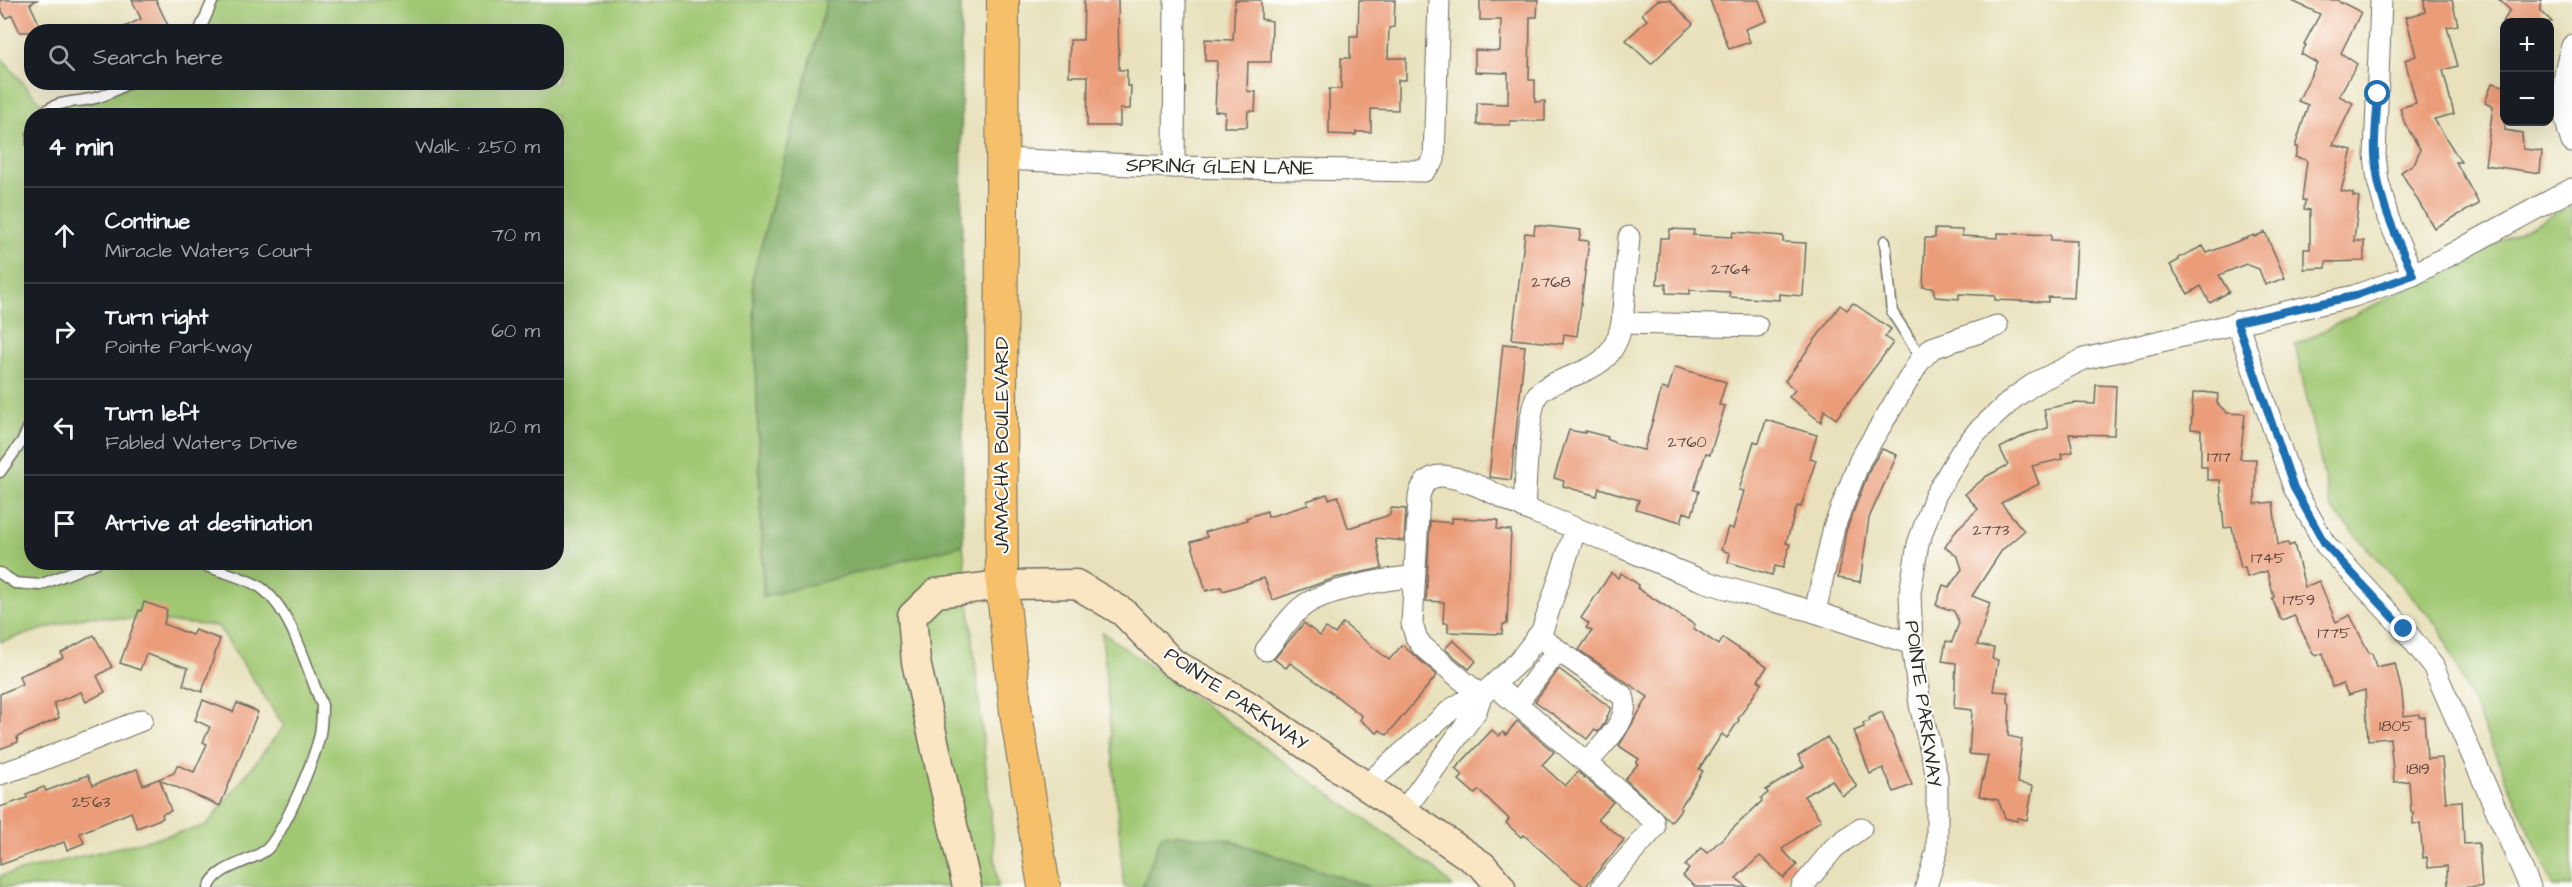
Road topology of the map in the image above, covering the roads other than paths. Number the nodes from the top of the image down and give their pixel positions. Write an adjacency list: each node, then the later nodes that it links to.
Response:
1 (213, 0): 6 (lane)
2 (1003, 0): 11 (main road, JAMACHA BOULEVARD)
3 (1175, 0): 12 (street)
4 (1439, 0): 12 (street, SPRING GLEN LANE)
5 (2381, 0): 16 (street)
6 (202, 24)
7 (2572, 46): 10 (street)
8 (114, 90): 9 (lane)
9 (49, 108)
10 (2572, 142)
11 (1002, 159): 12 (street, SPRING GLEN LANE); 30 (main road, JAMACHA BOULEVARD)
12 (1174, 167)
13 (2572, 189): 16 (street, POINTE PARKWAY)
14 (1629, 237): 18 (street)
15 (1885, 241): 21 (lane)
16 (2413, 275): 17 (street, POINTE PARKWAY)
17 (2237, 322): 33 (street, POINTE PARKWAY); 53 (street)
18 (1622, 323): 19 (street); 24 (street)
19 (1757, 326)
20 (1997, 326): 21 (street)
21 (1922, 359): 31 (street)
22 (24, 436): 23 (lane)
23 (0, 472)
24 (1524, 508): 25 (street); 29 (street)
25 (1576, 528): 31 (street); 32 (street)
26 (77, 570): 28 (lane)
27 (216, 570): 46 (lane)
28 (0, 573)
29 (1413, 577): 35 (street); 36 (street)
30 (1002, 585): 43 (street, POINTE PARKWAY); 47 (street, POINTE PARKWAY); 48 (main road, JAMACHA BOULEVARD)
31 (1815, 612): 33 (street)
32 (1538, 636): 34 (street); 36 (street)
33 (1912, 644): 52 (street, POINTE PARKWAY)
34 (1558, 650): 37 (street); 41 (street)
35 (1266, 651)
36 (1487, 691): 37 (street); 39 (street); 40 (street)
37 (1517, 703): 41 (street)
38 (142, 720): 42 (street)
39 (1428, 731): 40 (street); 43 (street)
40 (1450, 747): 44 (street)
41 (1587, 763): 50 (street)
42 (0, 774)
43 (1365, 786): 44 (street, POINTE PARKWAY)
44 (1403, 812): 49 (street, POINTE PARKWAY)
45 (1861, 828): 51 (street)
46 (209, 887)
47 (966, 887)
48 (1044, 887)
49 (1501, 887)
50 (1602, 887)
51 (1802, 887)
52 (1926, 887)
53 (2530, 887)

